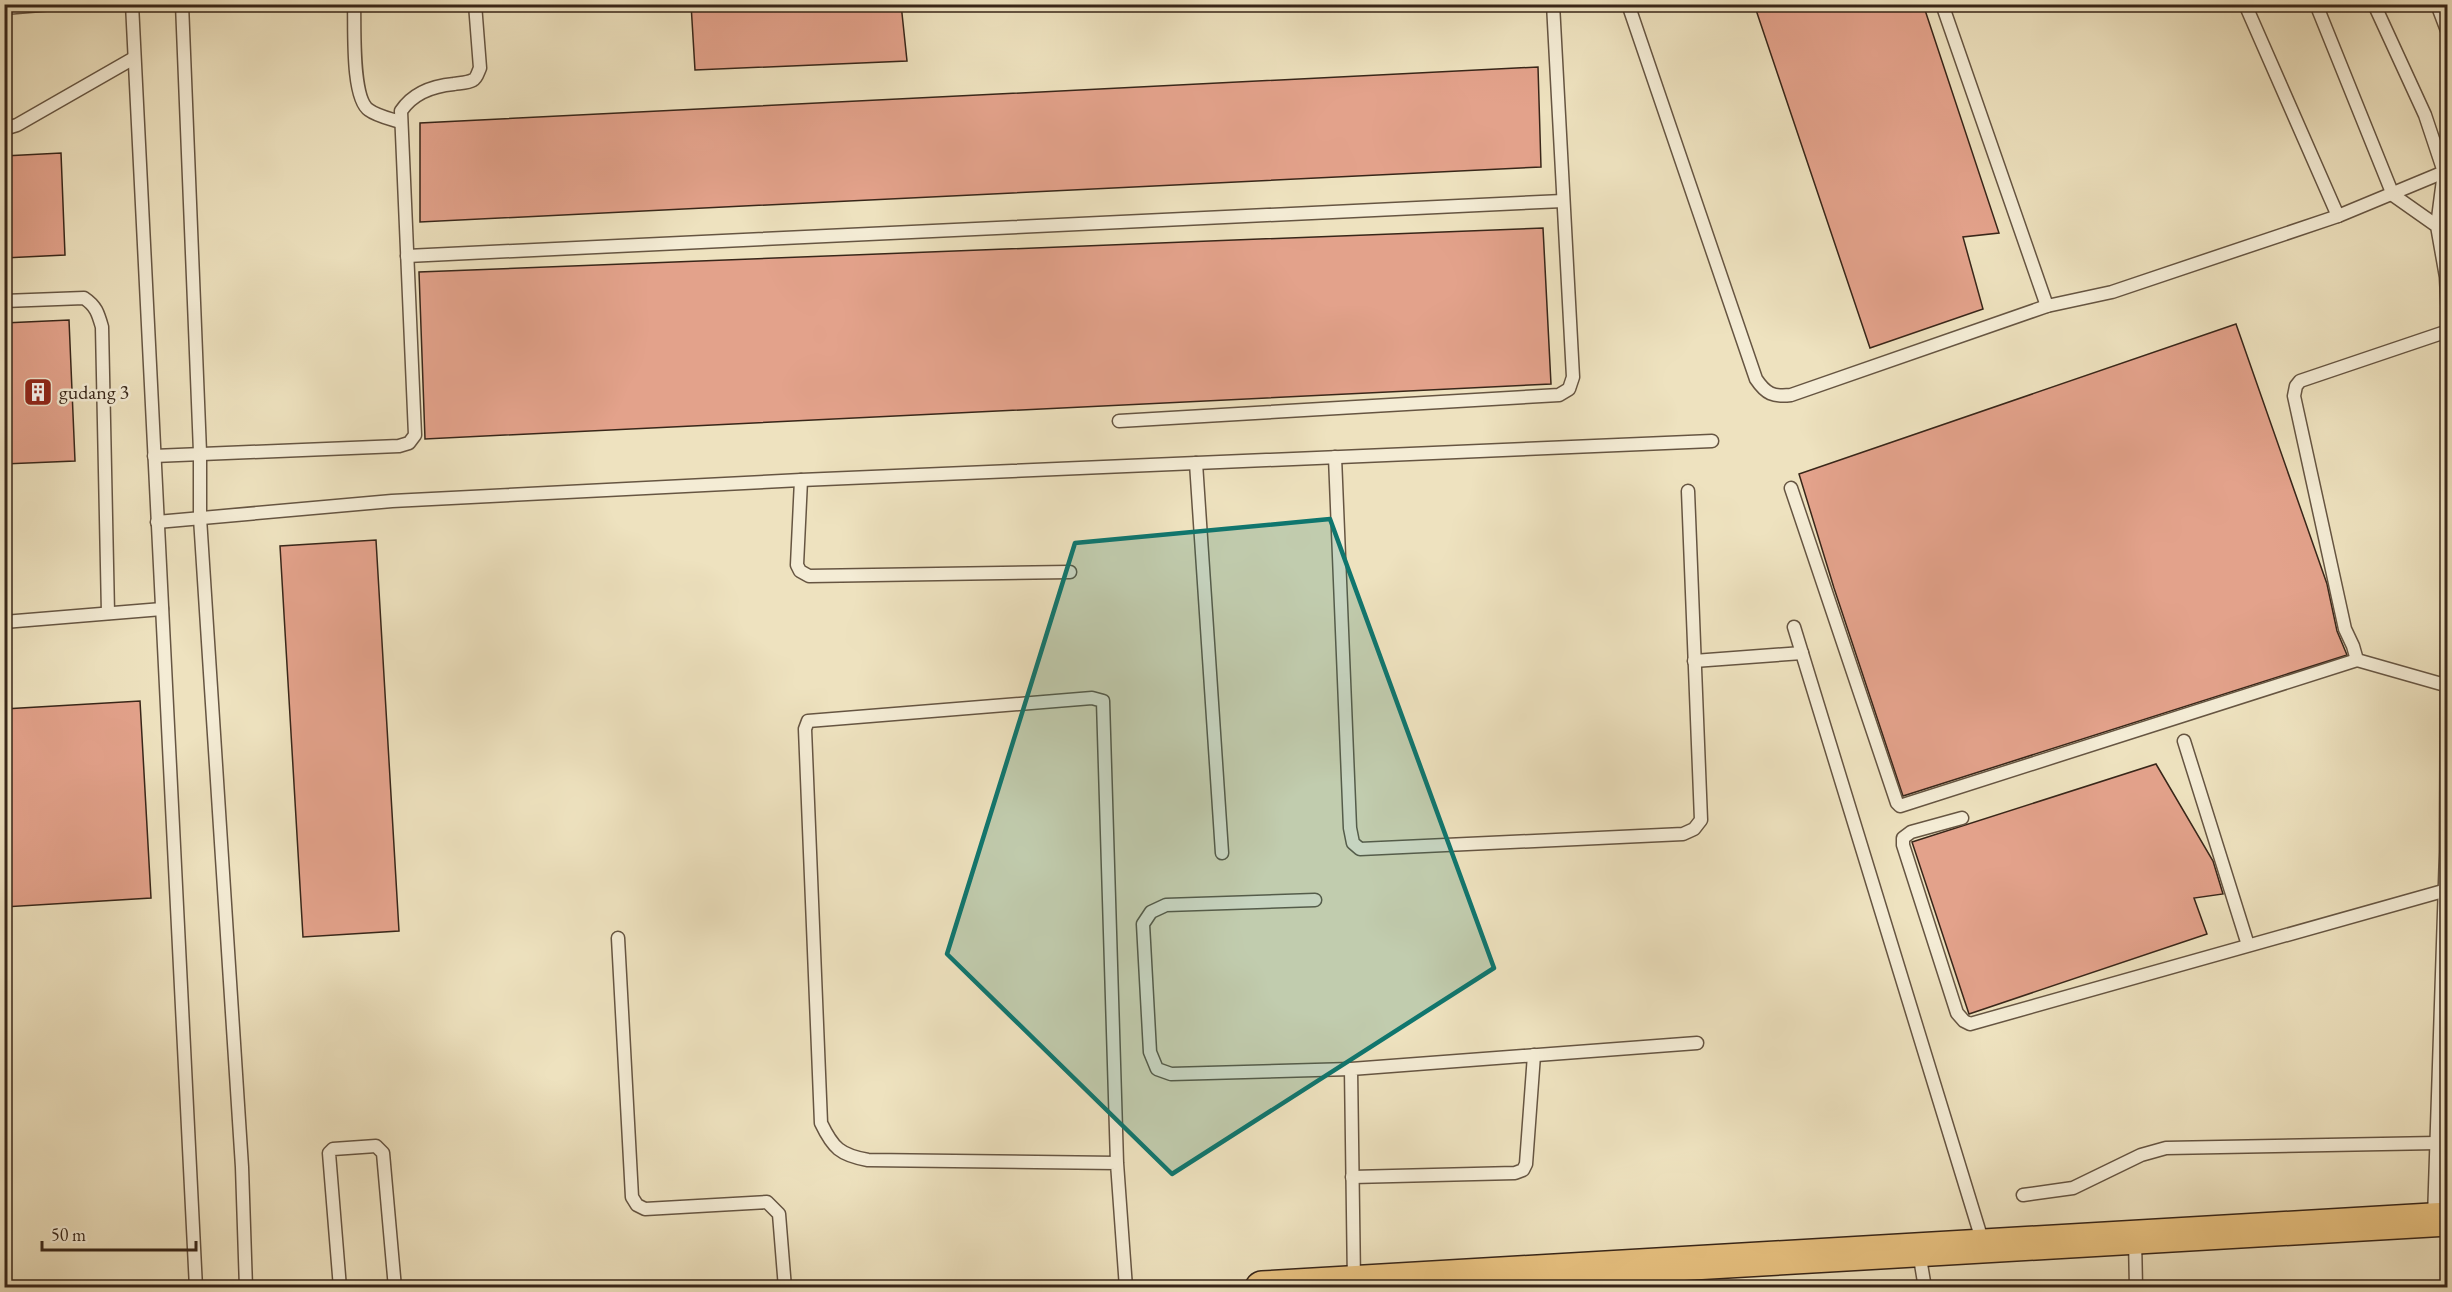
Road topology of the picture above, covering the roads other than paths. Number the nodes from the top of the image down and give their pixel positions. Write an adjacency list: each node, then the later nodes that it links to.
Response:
1 (53, 4): 13 (lane)
2 (132, 4): 15 (lane)
3 (182, 4): 30 (lane)
4 (354, 4): 16 (lane)
5 (475, 4): 16 (lane)
6 (1553, 4): 20 (lane)
7 (1628, 4): 25 (lane)
8 (1942, 4): 25 (lane)
9 (2245, 4): 21 (lane)
10 (2316, 4): 19 (lane)
11 (2374, 4): 18 (lane)
12 (2436, 4): 14 (lane)
13 (4, 8)
14 (2448, 33)
15 (134, 58): 17 (lane); 31 (lane)
16 (400, 122): 23 (lane)
17 (4, 129)
18 (2444, 172): 19 (lane); 22 (lane)
19 (2393, 195): 21 (lane); 22 (lane)
20 (1563, 201): 23 (lane); 28 (lane)
21 (2338, 216): 25 (lane)
22 (2437, 226): 26 (lane)
23 (407, 256): 30 (lane)
24 (4, 301): 42 (lane)
25 (2047, 306)
26 (2448, 316)
27 (2448, 331): 46 (lane)
28 (1119, 421)
29 (1712, 441): 32 (lane)
30 (200, 452): 31 (lane); 38 (lane)
31 (154, 456): 39 (lane)
32 (1335, 458): 33 (lane); 47 (lane)
33 (1196, 463): 35 (lane); 51 (lane)
34 (2448, 467): 48 (lane)
35 (801, 480): 38 (lane); 40 (lane)
36 (1791, 488): 46 (lane)
37 (1688, 491): 47 (lane)
38 (200, 518): 39 (lane); 70 (lane)
39 (158, 522): 41 (lane)
40 (1070, 572)
41 (162, 609): 42 (lane); 69 (lane)
42 (108, 613): 43 (lane)
43 (4, 622)
44 (1794, 627): 45 (lane)
45 (1802, 653): 47 (lane); 65 (lane)
46 (2357, 660): 48 (lane)
47 (1695, 662)
48 (2445, 685): 52 (lane)
49 (2184, 741): 55 (lane)
50 (1962, 818): 55 (lane)
51 (1222, 853)
52 (2444, 891): 55 (lane); 59 (lane)
53 (1315, 900): 58 (lane)
54 (618, 938): 73 (lane)
55 (2248, 945)
56 (1697, 1043): 57 (lane)
57 (1534, 1055): 58 (lane); 61 (lane)
58 (1351, 1069): 61 (lane)
59 (2437, 1143): 62 (lane); 63 (lane)
60 (1117, 1162): 60 (lane); 74 (lane)
61 (1352, 1177): 68 (lane)
62 (2023, 1195)
63 (2440, 1219): 64 (highway)
64 (2135, 1239): 65 (highway); 77 (lane)
65 (1984, 1247): 66 (highway)
66 (1918, 1251): 67 (highway); 76 (lane)
67 (1622, 1277): 68 (highway)
68 (1354, 1282): 75 (highway)
69 (196, 1287)
70 (246, 1287)
71 (340, 1287): 72 (lane)
72 (396, 1287)
73 (785, 1287)
74 (1126, 1287)
75 (1262, 1287)
76 (1925, 1287)
77 (2136, 1287)

